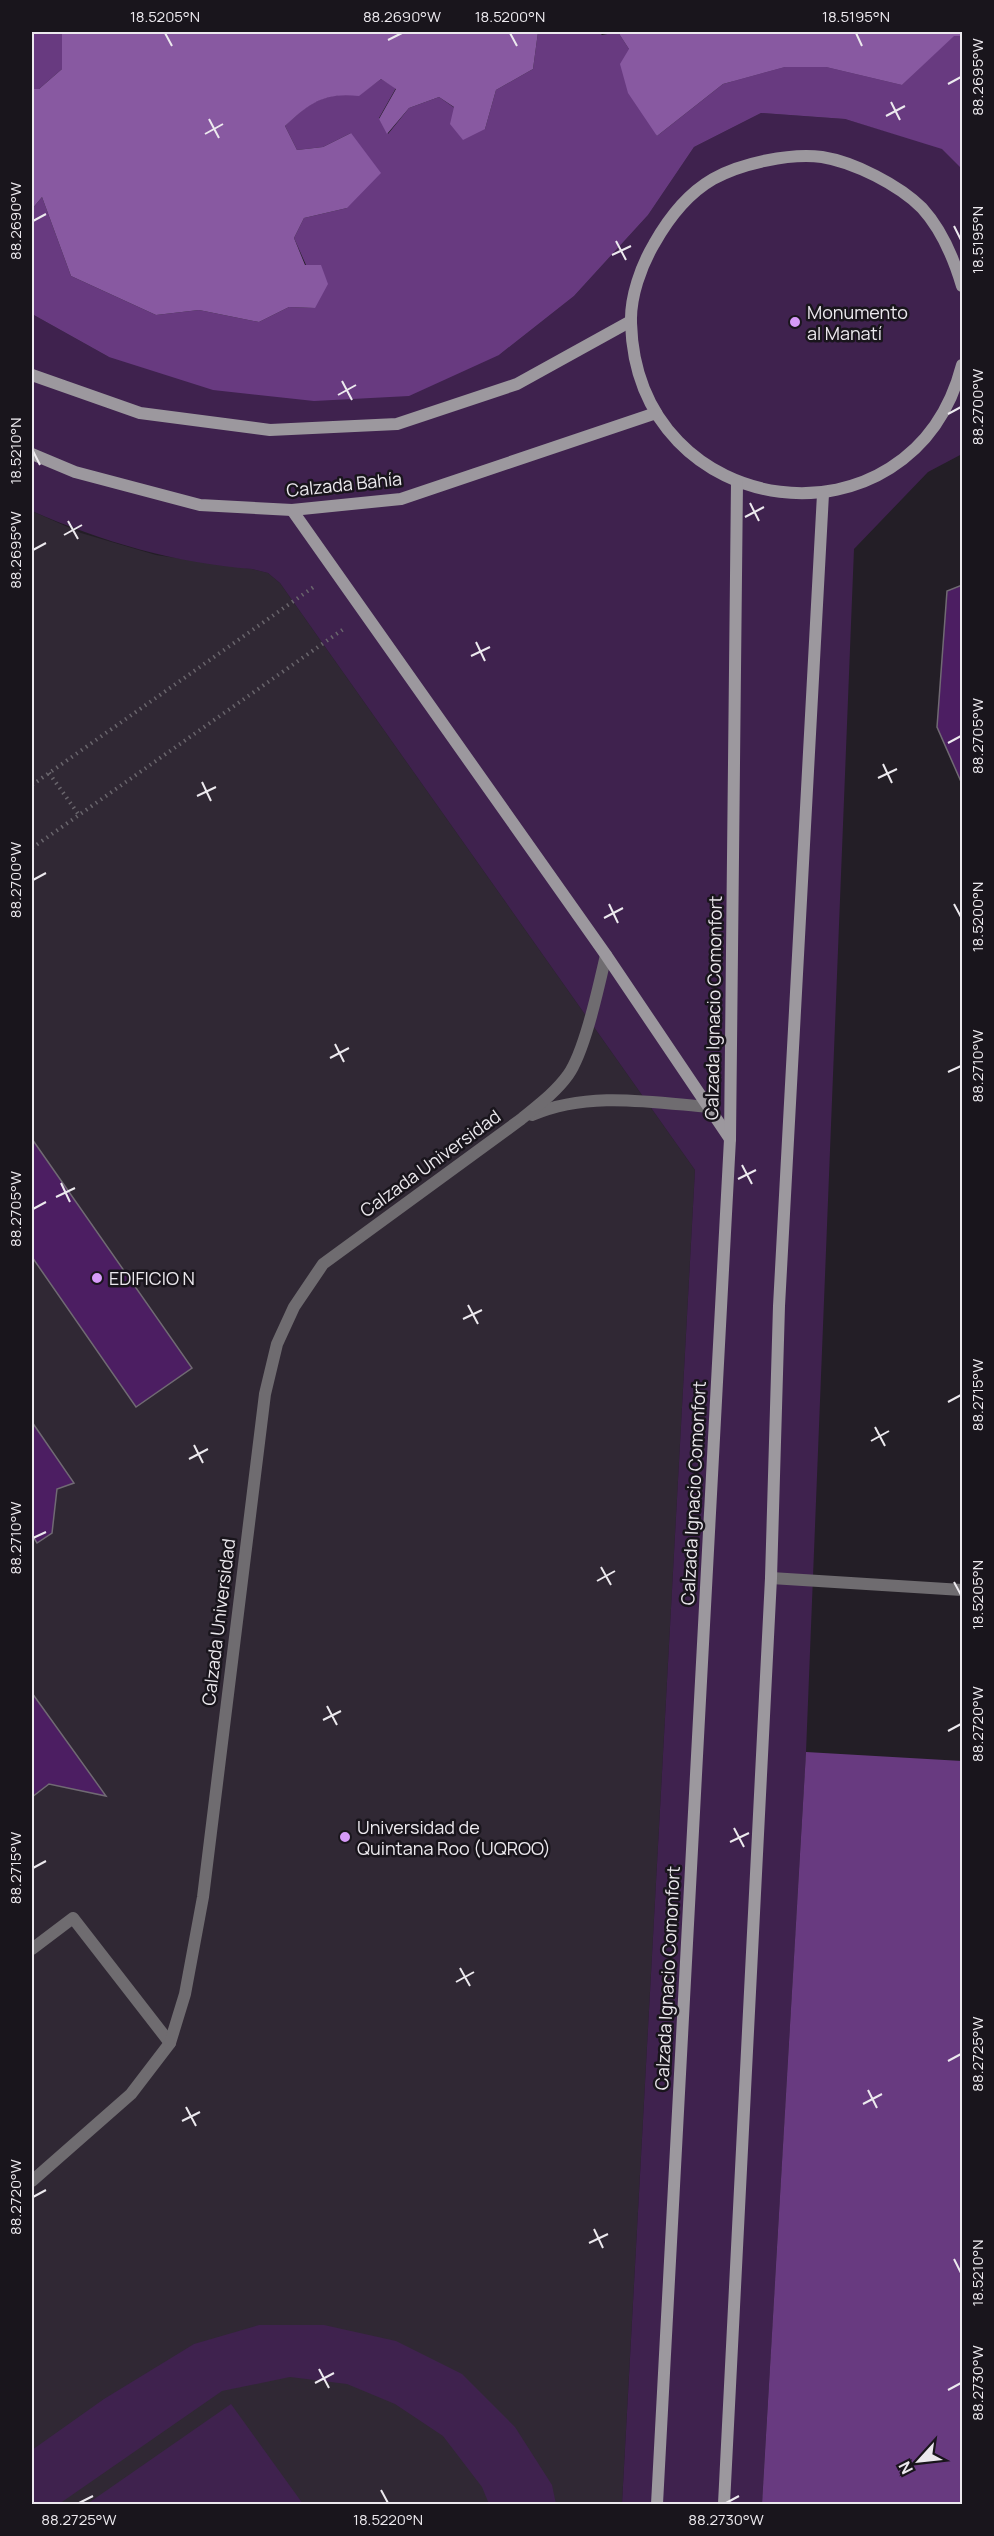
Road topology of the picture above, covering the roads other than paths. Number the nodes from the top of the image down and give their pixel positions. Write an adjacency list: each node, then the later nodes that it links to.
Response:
1 (958, 257): 2 (main road); 3 (main road)
2 (963, 286)
3 (631, 321): 5 (main road); 7 (main road)
4 (963, 365): 6 (main road)
5 (32, 375)
6 (959, 391): 10 (main road)
7 (656, 413): 9 (main road); 11 (main road, Calzada Bahía)
8 (32, 454): 11 (main road, Calzada Bahía)
9 (737, 482): 10 (main road); 15 (main road, Calzada Ignacio Comonfort)
10 (823, 494): 16 (main road)
11 (292, 510): 12 (main road)
12 (606, 955): 13 (main road); 14 (lane, Calzada Universidad)
13 (709, 1107): 14 (lane, Calzada Universidad); 15 (main road)
14 (520, 1120): 19 (lane, Calzada Universidad)
15 (730, 1139): 21 (main road, Calzada Ignacio Comonfort)
16 (771, 1578): 17 (lane); 22 (main road)
17 (961, 1594)
18 (32, 1949): 19 (lane)
19 (170, 2043): 20 (lane, Calzada Universidad)
20 (32, 2181)
21 (657, 2505)
22 (724, 2505)

